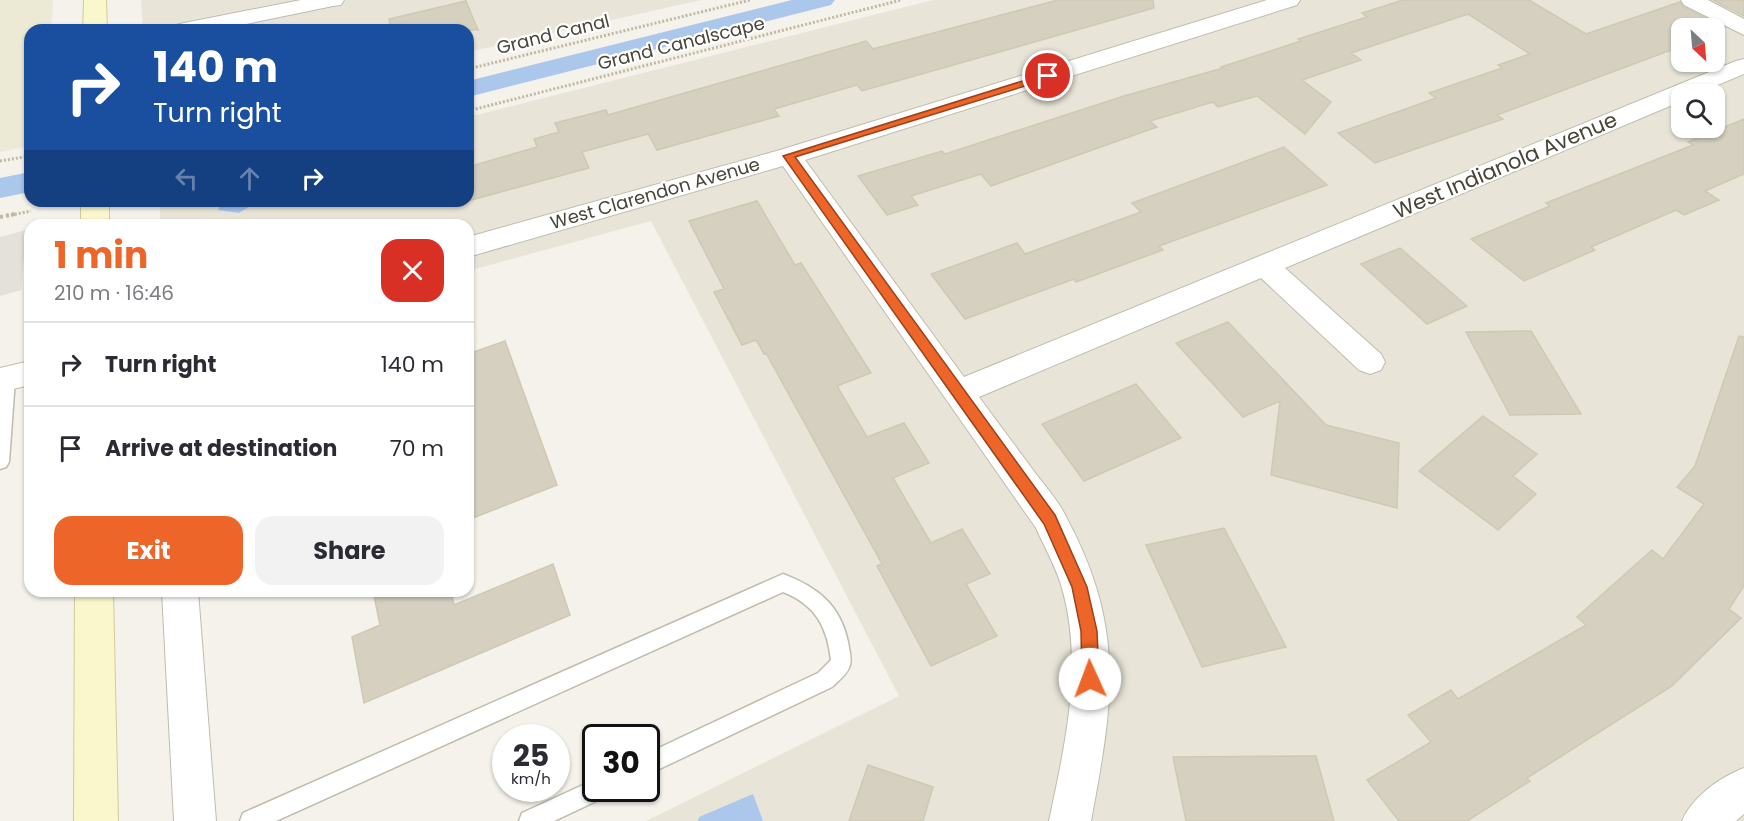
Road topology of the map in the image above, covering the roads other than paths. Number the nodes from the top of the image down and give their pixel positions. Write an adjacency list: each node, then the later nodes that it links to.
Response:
1 (94, 0): 5 (main road)
2 (333, 0): 6 (street)
3 (1289, 0): 9 (street, West Clarendon Avenue)
4 (1692, 0): 7 (street)
5 (95, 24)
6 (214, 24)
7 (1744, 28)
8 (1744, 66): 11 (street, West Indianola Avenue)
9 (789, 156): 10 (street, West Clarendon Avenue); 14 (street)
10 (474, 245)
11 (1266, 266): 12 (street); 14 (street, West Indianola Avenue)
12 (1370, 362)
13 (12, 377): 15 (lane)
14 (959, 392): 25 (street)
15 (0, 462)
16 (94, 597): 21 (main road)
17 (180, 597): 22 (street)
18 (660, 758): 23 (lane)
19 (1744, 788): 26 (street)
20 (582, 796): 24 (lane)
21 (96, 821)
22 (195, 821)
23 (251, 821)
24 (530, 821)
25 (1070, 821)
26 (1703, 821)

